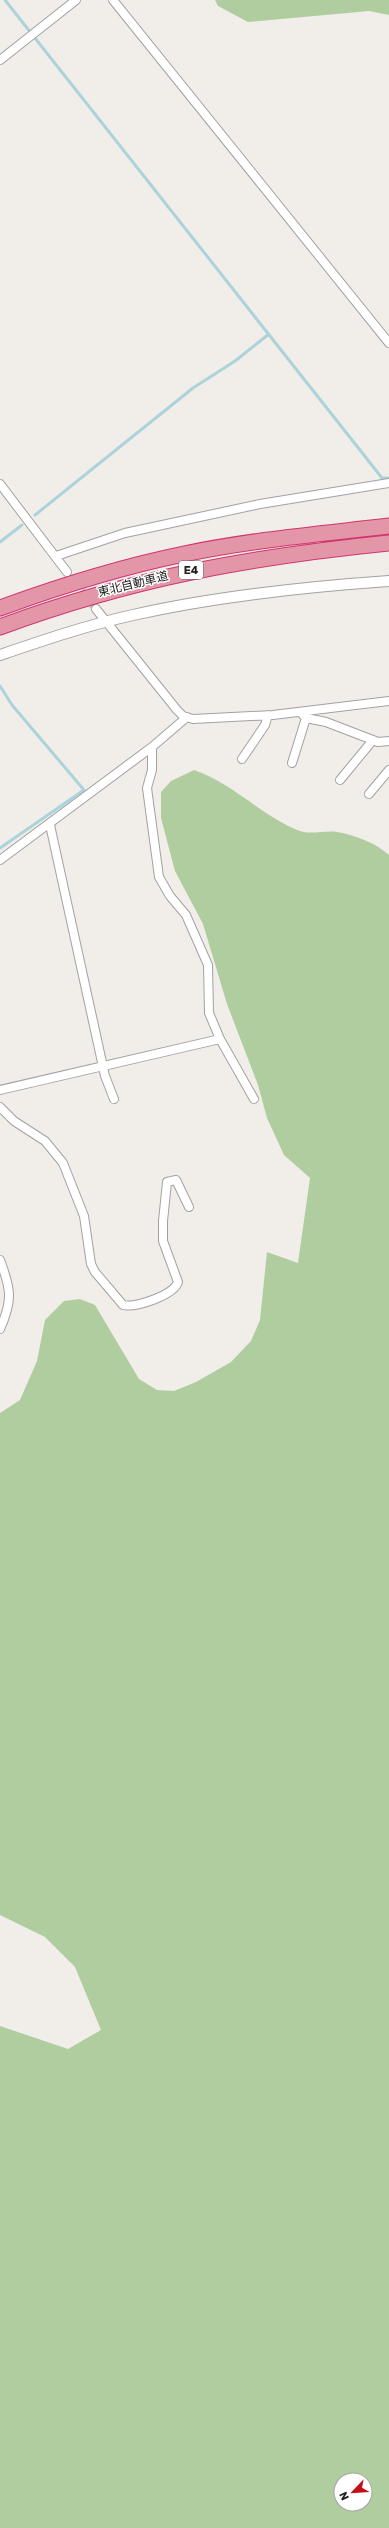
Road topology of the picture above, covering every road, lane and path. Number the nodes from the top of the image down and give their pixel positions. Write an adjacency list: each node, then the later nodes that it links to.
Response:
1 (76, 0): 3 (street)
2 (113, 0): 4 (street)
3 (0, 60)
4 (389, 343)
5 (389, 483): 9 (street)
6 (0, 484): 9 (street)
7 (389, 526): 12 (highway, 東北自動車道 / E4)
8 (389, 543): 15 (highway, 東北自動車道 / E4)
9 (56, 556): 10 (street)
10 (67, 572)
11 (389, 582): 14 (street)
12 (0, 608)
13 (96, 609): 14 (street)
14 (106, 622): 16 (street); 20 (street)
15 (0, 627)
16 (0, 655)
17 (389, 701): 18 (street)
18 (300, 712): 19 (street); 21 (street)
19 (268, 716): 20 (street); 25 (street)
20 (187, 717): 24 (street)
21 (306, 718): 22 (street); 26 (street)
22 (373, 740): 23 (street); 28 (street)
23 (387, 744)
24 (152, 747): 30 (street); 32 (street)
25 (242, 759)
26 (292, 763)
27 (389, 770): 29 (street)
28 (340, 780)
29 (368, 794)
30 (50, 825): 31 (street); 33 (street)
31 (0, 860)
32 (220, 1039): 33 (street); 36 (street)
33 (104, 1066): 34 (street); 35 (street)
34 (0, 1090)
35 (114, 1099)
36 (254, 1100)
37 (0, 1107): 38 (street)
38 (189, 1207)
39 (0, 1260): 40 (street)
40 (0, 1329)

